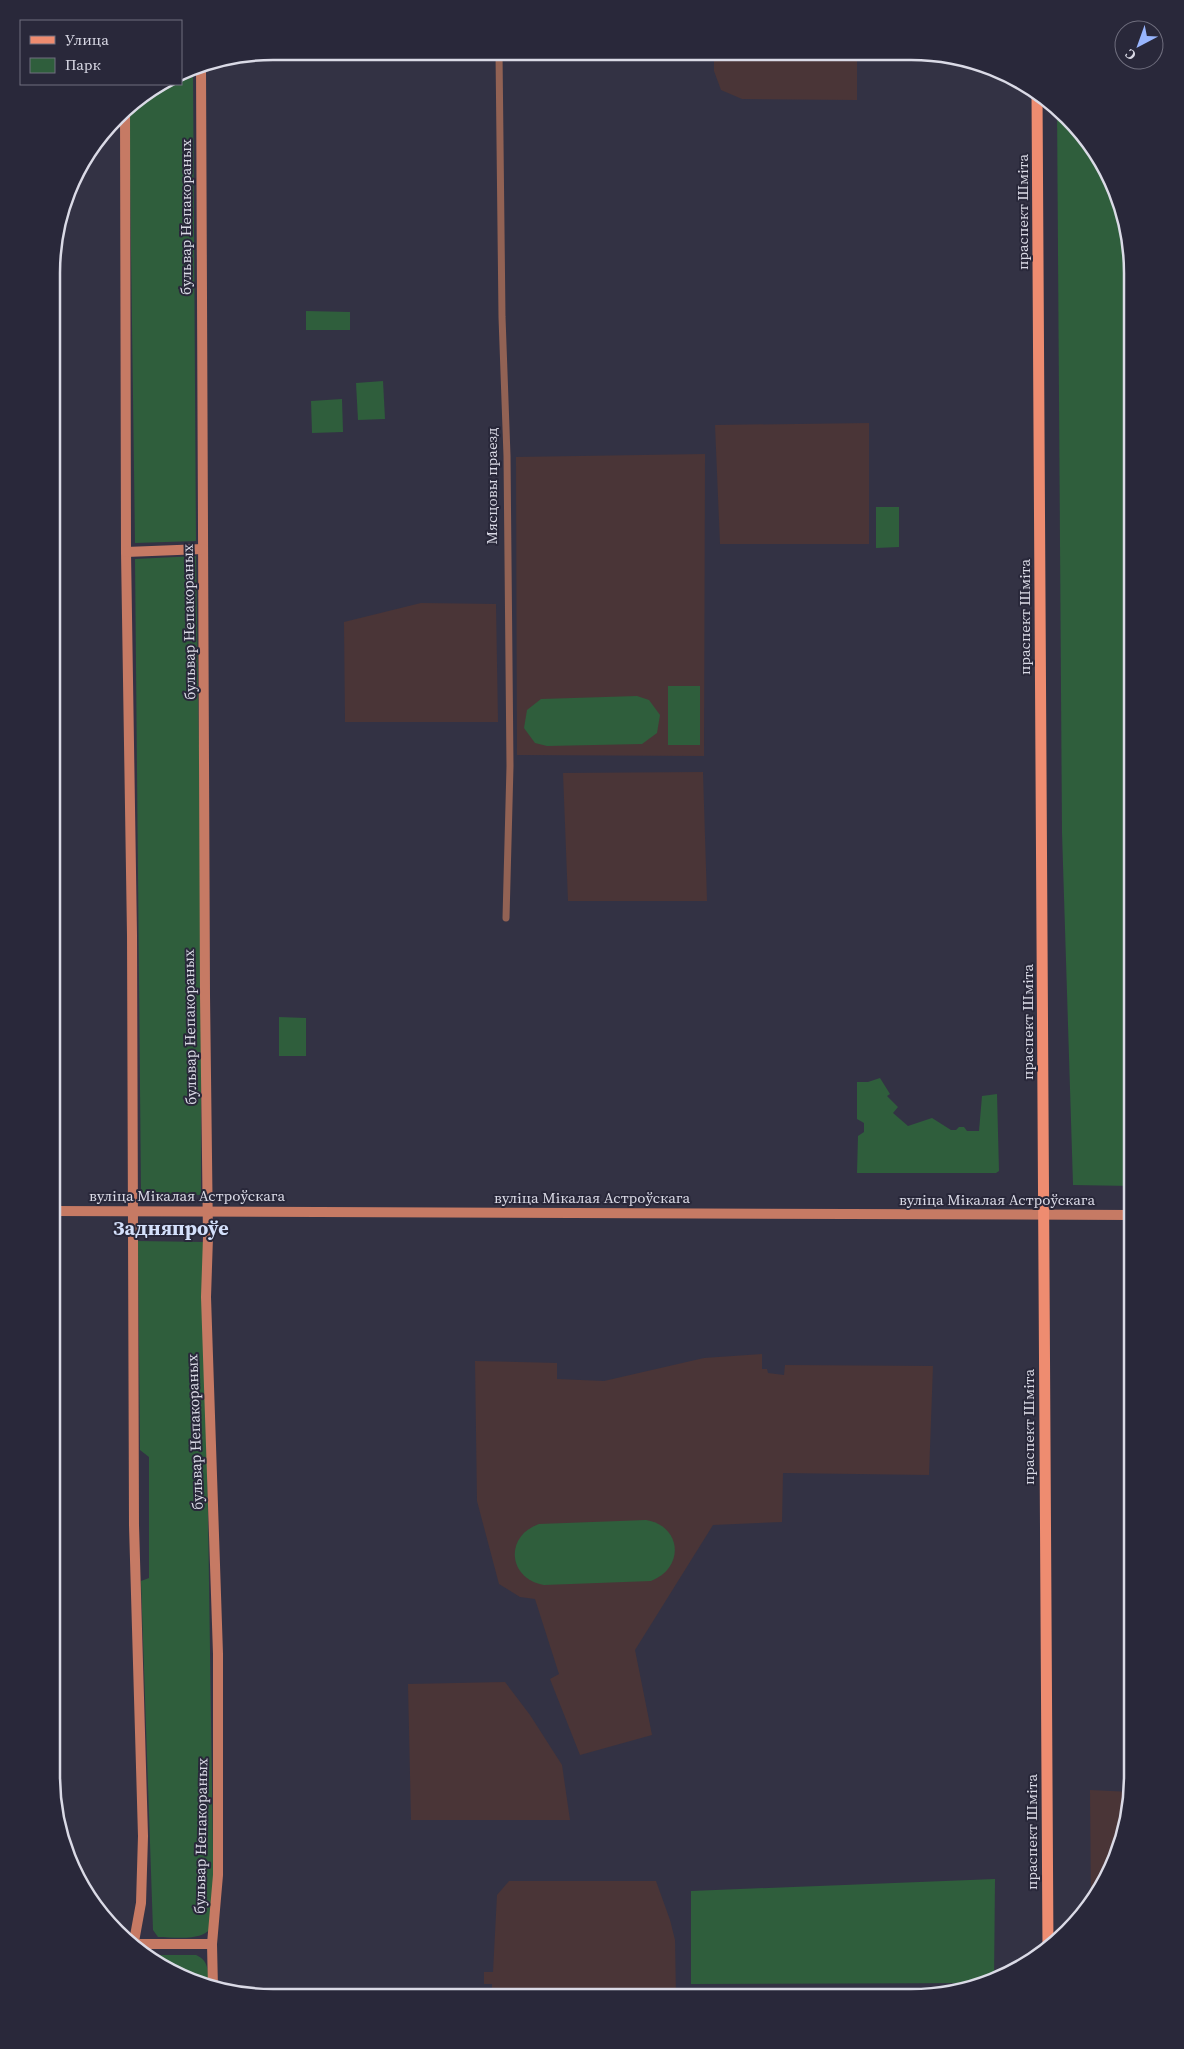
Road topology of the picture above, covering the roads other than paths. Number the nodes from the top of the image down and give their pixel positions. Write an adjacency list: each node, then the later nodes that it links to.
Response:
1 (499, 60): 7 (street, Мясцовы праезд)
2 (201, 72): 5 (main road, бульвар Непакораных)
3 (1037, 101): 11 (main road, праспект Шміта)
4 (125, 119): 6 (main road)
5 (203, 549): 6 (main road); 10 (main road, бульвар Непакораных)
6 (126, 552): 9 (main road)
7 (506, 918)
8 (60, 1211): 9 (main road, вуліца Мікалая Астроўскага)
9 (132, 1211): 10 (main road, вуліца Мікалая Астроўскага); 13 (main road)
10 (208, 1212): 11 (main road, вуліца Мікалая Астроўскага); 16 (main road, бульвар Непакораных)
11 (1043, 1215): 12 (main road, вуліца Мікалая Астроўскага); 14 (main road, праспект Шміта)
12 (1124, 1215)
13 (133, 1936)
14 (1048, 1939)
15 (141, 1943): 16 (main road)
16 (212, 1944): 17 (main road, бульвар Непакораных)
17 (213, 1981)

